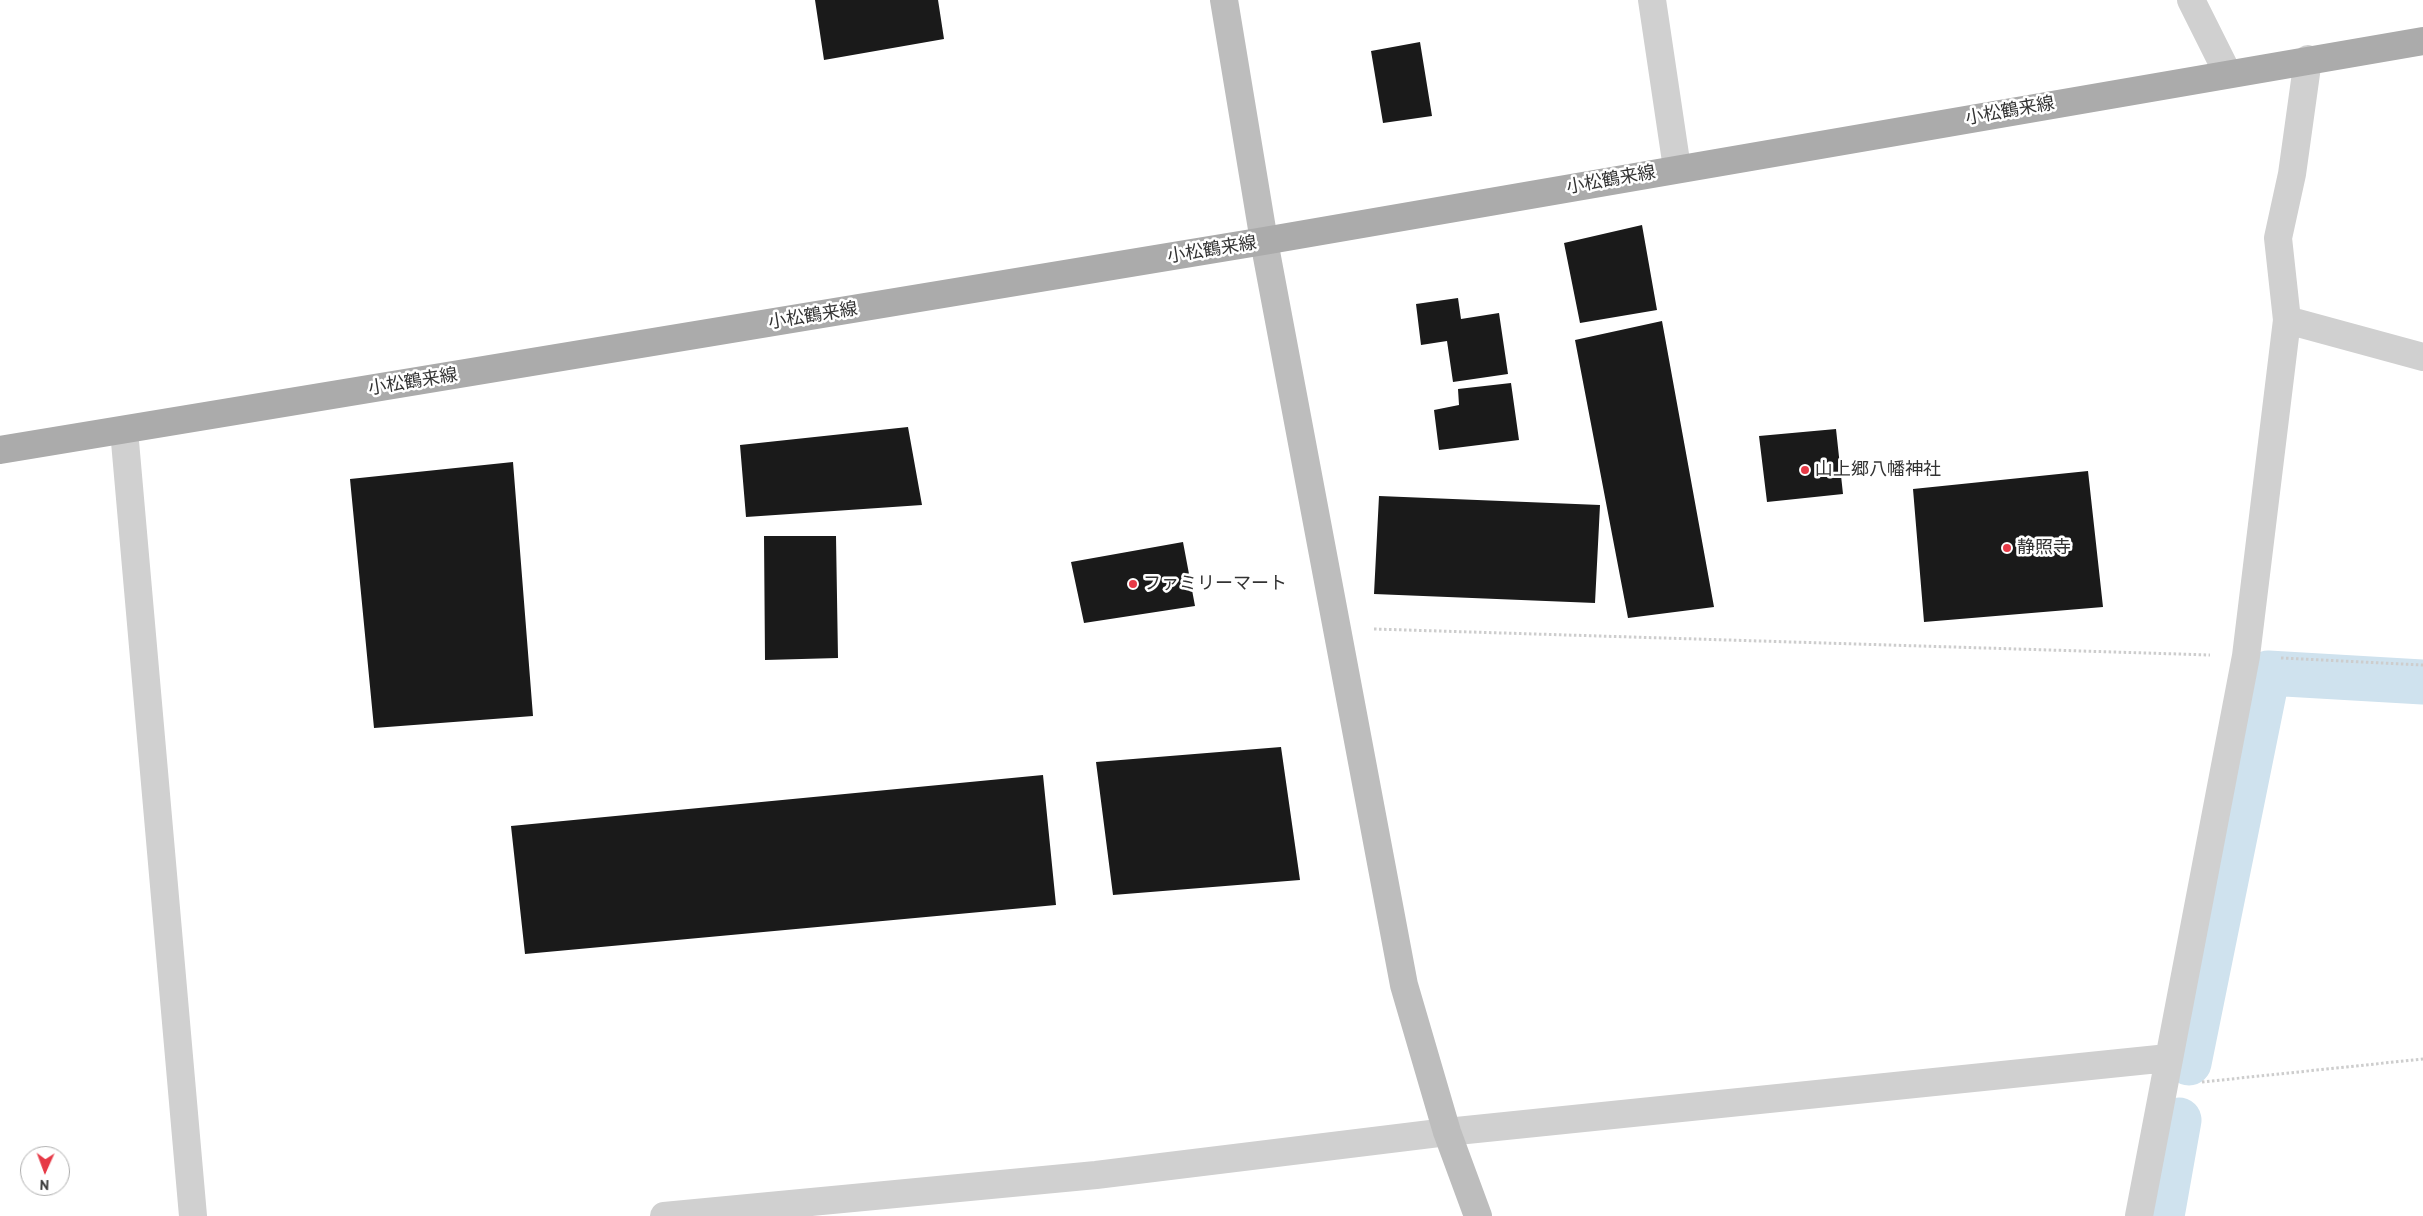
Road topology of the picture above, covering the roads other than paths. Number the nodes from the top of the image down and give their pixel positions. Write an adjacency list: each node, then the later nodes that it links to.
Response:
1 (1224, 0): 8 (street)
2 (1652, 0): 7 (street)
3 (2191, 0): 6 (street)
4 (2423, 41): 5 (main road, 小松鶴来線)
5 (2308, 59): 6 (main road, 小松鶴来線); 9 (street)
6 (2228, 74): 7 (main road, 小松鶴来線)
7 (1678, 168): 8 (main road, 小松鶴来線)
8 (1264, 241): 11 (main road, 小松鶴来線); 14 (street)
9 (2287, 320): 10 (street); 13 (street)
10 (2423, 357)
11 (124, 430): 12 (main road, 小松鶴来線); 15 (street)
12 (0, 450)
13 (2168, 1058): 14 (street); 18 (street)
14 (1447, 1132): 16 (street); 17 (street)
15 (193, 1216)
16 (664, 1216)
17 (1478, 1216)
18 (2139, 1216)

